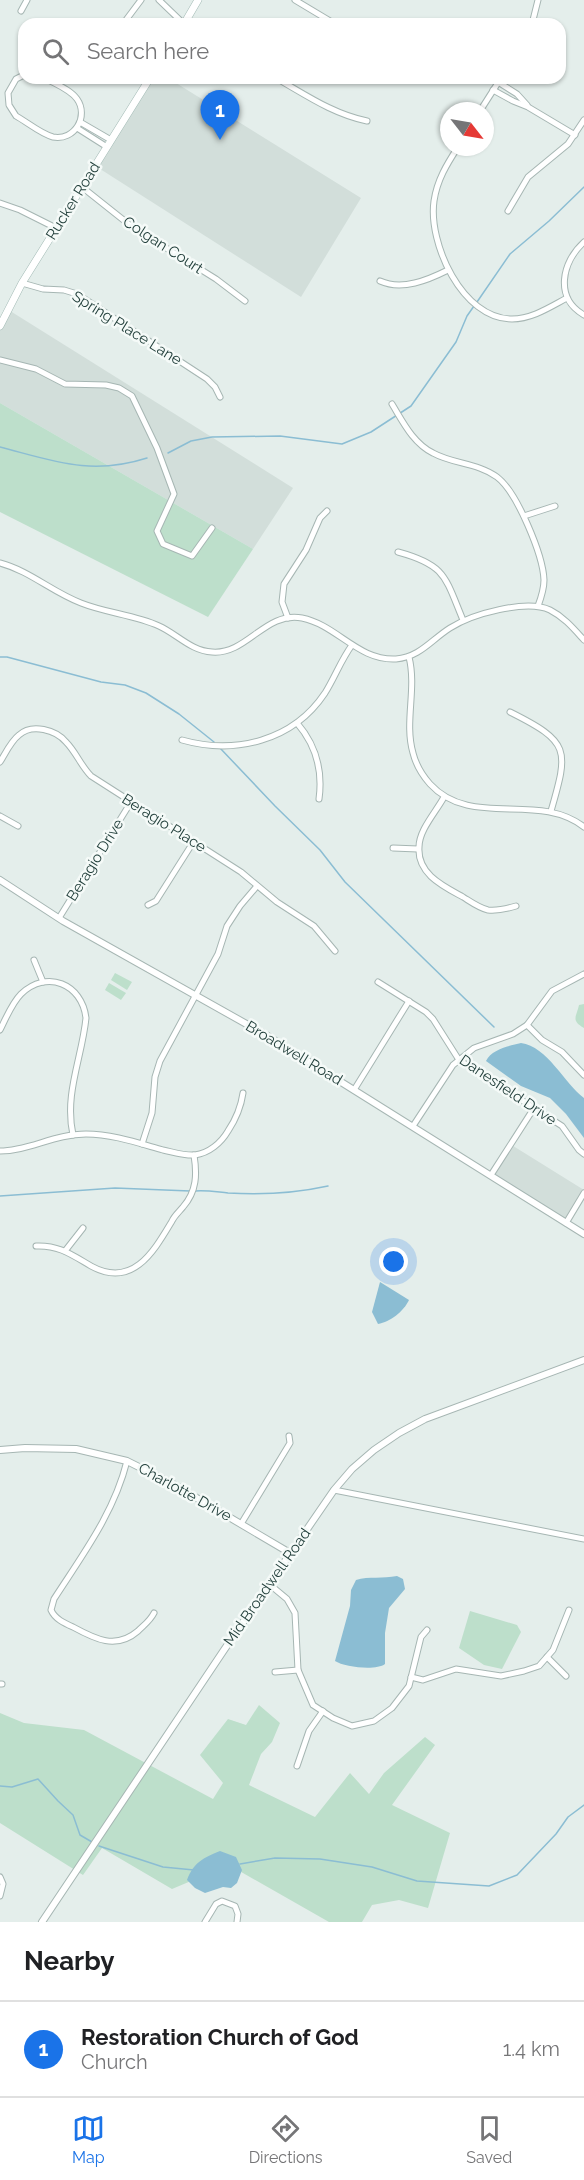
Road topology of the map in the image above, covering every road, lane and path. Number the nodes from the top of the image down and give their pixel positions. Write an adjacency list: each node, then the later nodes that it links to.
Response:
1 (27, 0): 7 (street)
2 (141, 0): 8 (street)
3 (159, 0): 9 (street)
4 (198, 0): 10 (main road)
5 (295, 0): 11 (street)
6 (538, 0): 12 (street)
7 (21, 11)
8 (128, 18)
9 (178, 18)
10 (188, 18)
11 (325, 18)
12 (534, 18)
13 (18, 78): 25 (street)
14 (55, 84): 24 (street)
15 (146, 84): 27 (main road, Rucker Road)
16 (286, 84): 23 (street)
17 (497, 84): 19 (street)
18 (505, 84): 21 (street)
19 (493, 90): 20 (street); 21 (street)
20 (486, 102)
21 (528, 107): 26 (street)
22 (584, 120): 26 (street)
23 (367, 121)
24 (80, 122): 25 (street); 27 (street)
25 (77, 128): 27 (street)
26 (575, 135): 31 (street)
27 (109, 143): 29 (main road, Rucker Road)
28 (453, 156): 34 (street)
29 (81, 187): 32 (main road, Rucker Road); 38 (street, Colgan Court)
30 (0, 203): 32 (street)
31 (508, 211)
32 (56, 228): 36 (main road, Rucker Road)
33 (584, 242): 37 (street)
34 (448, 270): 35 (street); 37 (street)
35 (380, 281)
36 (22, 283): 40 (main road, Rucker Road); 42 (street, Spring Place Lane)
37 (567, 298): 39 (street)
38 (245, 301)
39 (584, 315)
40 (0, 326)
41 (0, 360): 47 (street)
42 (220, 397)
43 (392, 404): 46 (street)
44 (555, 506): 46 (street)
45 (327, 511): 51 (street)
46 (524, 516): 50 (street)
47 (212, 528)
48 (398, 552): 52 (street)
49 (0, 563): 51 (street)
50 (538, 606): 52 (street); 53 (street)
51 (288, 618): 54 (street)
52 (463, 620): 55 (street)
53 (584, 640)
54 (352, 645): 55 (street); 57 (street)
55 (409, 657): 60 (street)
56 (510, 712): 63 (street)
57 (297, 723): 58 (street); 61 (street)
58 (182, 740)
59 (0, 762): 62 (street, Beragio Place)
60 (444, 798): 63 (street); 69 (street)
61 (319, 799)
62 (131, 802): 67 (street, Beragio Place); 74 (street, Beragio Drive)
63 (551, 811): 66 (street)
64 (0, 816): 65 (street)
65 (18, 826)
66 (584, 827)
67 (194, 842): 71 (street, Beragio Place); 72 (street)
68 (393, 848): 69 (street)
69 (418, 849): 73 (street)
70 (0, 880): 74 (street, Broadwell Road)
71 (257, 886): 75 (street, Beragio Place); 80 (street)
72 (147, 905)
73 (516, 906)
74 (58, 918): 80 (street, Broadwell Road)
75 (335, 951)
76 (34, 960): 78 (street)
77 (584, 974): 82 (street)
78 (43, 982): 83 (street); 90 (street)
79 (378, 982): 81 (street, Danesfield Drive)
80 (196, 995): 86 (street, Broadwell Road); 91 (street)
81 (409, 1001): 84 (street, Danesfield Drive); 86 (street)
82 (527, 1025): 84 (street); 85 (street)
83 (0, 1030)
84 (459, 1060): 88 (street, Danesfield Drive); 89 (street)
85 (584, 1075)
86 (354, 1090): 89 (street, Broadwell Road)
87 (243, 1093): 94 (street)
88 (534, 1108): 93 (street, Danesfield Drive); 95 (street)
89 (413, 1126): 95 (street, Broadwell Road)
90 (73, 1135): 91 (street); 92 (street)
91 (142, 1144): 94 (street)
92 (0, 1152)
93 (584, 1154)
94 (194, 1155): 101 (street)
95 (491, 1175): 97 (street, Broadwell Road)
96 (584, 1193): 97 (street)
97 (566, 1222): 99 (street, Broadwell Road)
98 (83, 1228): 101 (street)
99 (584, 1234)
100 (36, 1246): 101 (street)
101 (65, 1251)
102 (584, 1360): 106 (street, Mid Broadwell Road)
103 (289, 1436): 107 (street)
104 (0, 1450): 105 (street, Charlotte Drive)
105 (127, 1461): 107 (street, Charlotte Drive); 112 (street)
106 (334, 1491): 108 (street); 109 (street, Mid Broadwell Road)
107 (241, 1524): 109 (street, Charlotte Drive)
108 (584, 1539)
109 (290, 1553): 110 (street, Mid Broadwell Road)
110 (269, 1584): 115 (street); 123 (street, Mid Broadwell Road)
111 (569, 1610): 114 (street)
112 (154, 1613)
113 (427, 1630): 118 (street)
114 (547, 1657): 117 (street); 118 (street)
115 (298, 1670): 116 (street); 119 (street)
116 (275, 1672)
117 (566, 1676)
118 (411, 1677): 119 (street)
119 (323, 1711): 120 (street)
120 (297, 1766)
121 (0, 1877): 122 (street)
122 (0, 1896)
123 (42, 1922)
124 (205, 1922): 125 (street)
125 (237, 1922)

